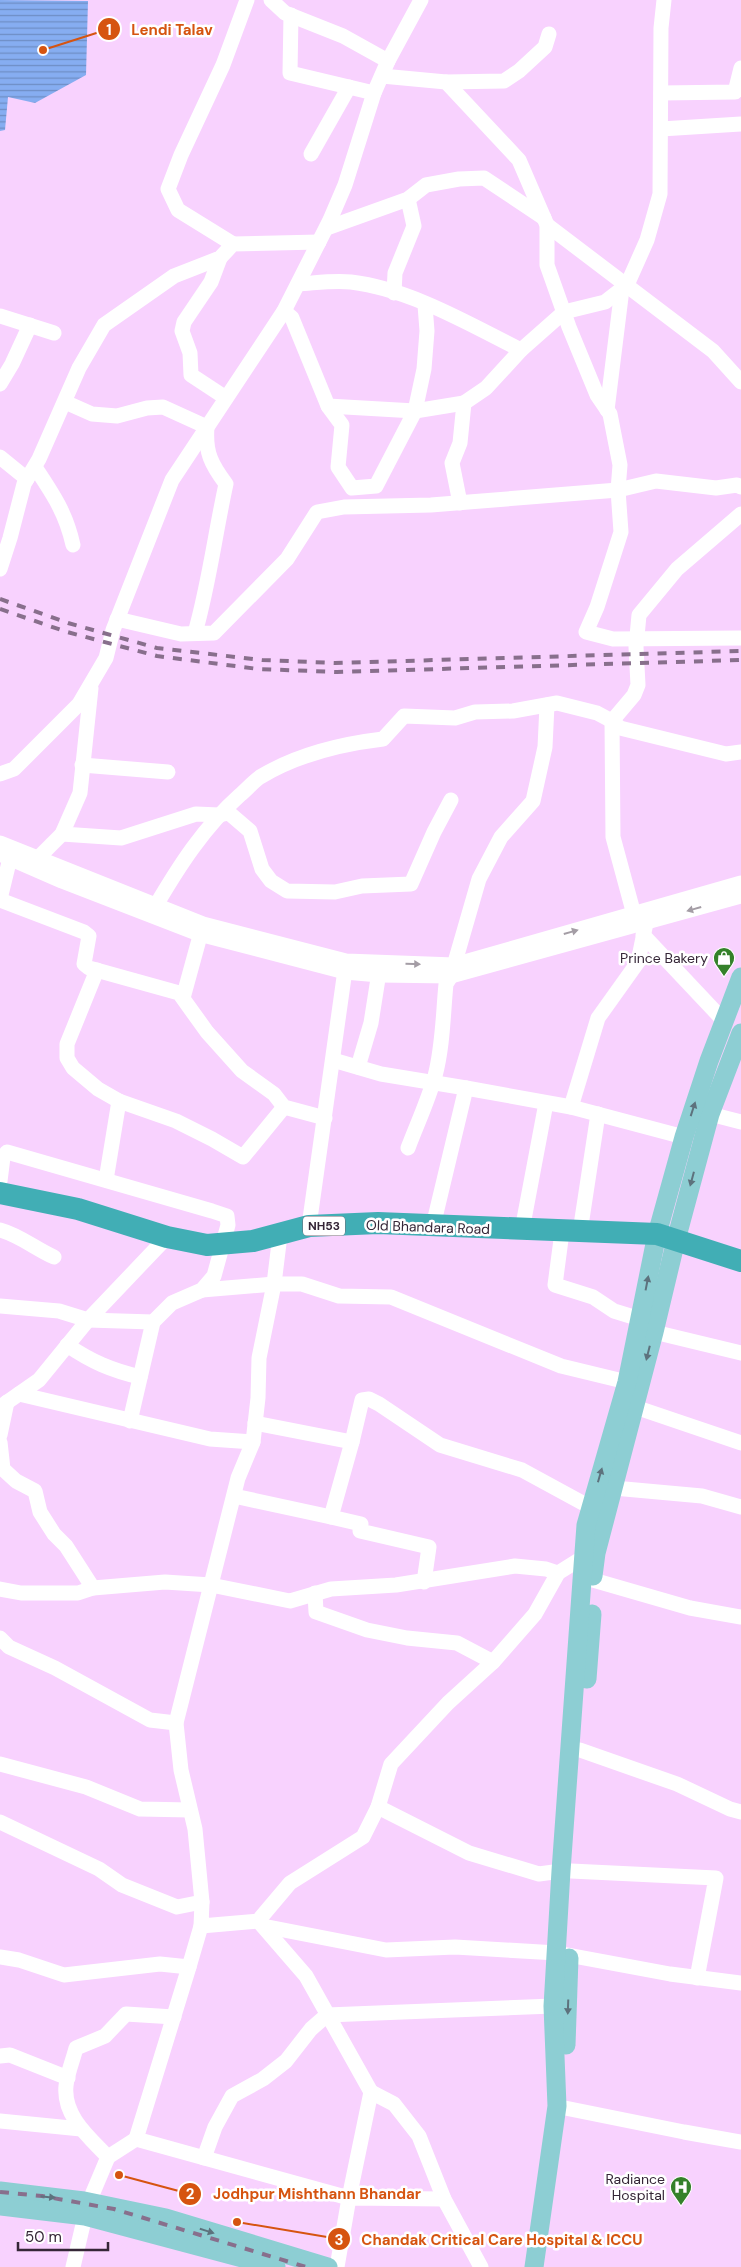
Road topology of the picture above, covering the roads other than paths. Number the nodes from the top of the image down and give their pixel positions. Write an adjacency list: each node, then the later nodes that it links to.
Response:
1 (247, 0): 21 (street)
2 (271, 0): 5 (street)
3 (421, 0): 7 (street)
4 (664, 0): 13 (street)
5 (290, 15): 7 (street); 11 (street)
6 (549, 34): 10 (street)
7 (388, 61): 9 (street)
8 (741, 68): 13 (street)
9 (382, 76): 10 (street); 12 (street)
10 (446, 82): 18 (street)
11 (349, 87): 12 (street); 16 (street)
12 (374, 93): 19 (street)
13 (661, 93): 15 (street)
14 (741, 124): 15 (street)
15 (661, 129): 24 (street)
16 (311, 154)
17 (408, 199): 18 (street); 19 (street); 25 (street)
18 (545, 221): 24 (street); 28 (street)
19 (327, 228): 20 (street)
20 (319, 242): 21 (street); 23 (street)
21 (233, 244): 22 (street)
22 (220, 258): 35 (street); 36 (street)
23 (298, 284): 25 (street); 27 (street)
24 (624, 287): 28 (street); 33 (street); 39 (street)
25 (394, 293): 26 (street)
26 (425, 305): 32 (street); 40 (street)
27 (284, 310): 35 (street); 38 (street)
28 (564, 312): 32 (street); 39 (street)
29 (0, 316): 30 (street)
30 (30, 325): 31 (street); 34 (street)
31 (54, 333)
32 (521, 350): 37 (street)
33 (741, 382)
34 (0, 384)
35 (226, 398): 41 (street)
36 (65, 402): 41 (street); 43 (street)
37 (464, 403): 40 (street); 46 (street)
38 (328, 406): 40 (street); 40 (street)
39 (607, 410): 45 (street)
40 (415, 412)
41 (207, 427): 50 (street); 51 (street)
42 (0, 457): 43 (street)
43 (31, 473): 48 (street); 49 (street)
44 (741, 487): 45 (street)
45 (618, 490): 46 (street); 53 (street)
46 (460, 503): 51 (street)
47 (741, 514): 53 (street)
48 (73, 546)
49 (0, 569)
50 (115, 625): 51 (street); 54 (street)
51 (196, 633)
52 (741, 638): 53 (street)
53 (636, 643): 56 (street)
54 (92, 681): 58 (street); 60 (street)
55 (547, 705): 56 (street); 62 (street); 75 (street)
56 (612, 721): 57 (street); 70 (street)
57 (741, 752)
58 (82, 765): 59 (street); 63 (street)
59 (168, 772)
60 (0, 774)
61 (451, 800): 62 (street)
62 (219, 815): 63 (street); 69 (street)
63 (62, 834): 65 (street)
64 (5, 850): 65 (street); 68 (street)
65 (35, 863): 69 (street); 71 (street)
66 (741, 883): 70 (street)
67 (741, 896): 70 (street, one-way to 70)
68 (0, 900): 74 (street)
69 (155, 906): 71 (street)
70 (640, 922): 75 (street); 78 (street); 87 (street)
71 (201, 929): 72 (street); 77 (street)
72 (346, 966): 73 (street); 80 (street)
73 (380, 969): 75 (street); 81 (street)
74 (97, 970): 77 (street); 84 (street)
75 (452, 970): 82 (street)
76 (741, 976): 78 (main road)
77 (183, 998): 86 (street)
78 (724, 1021): 92 (main road, one-way to 78)
79 (741, 1033): 89 (main road)
80 (333, 1060): 81 (street); 90 (street)
81 (358, 1067): 82 (street)
82 (432, 1084): 83 (street); 93 (street)
83 (466, 1088): 85 (street); 98 (street)
84 (119, 1100): 86 (street); 94 (street)
85 (546, 1103): 87 (street); 100 (street)
86 (284, 1107): 90 (street)
87 (571, 1107): 88 (street)
88 (598, 1114): 92 (street); 101 (street)
89 (710, 1114): 91 (street); 104 (main road, one-way to 104)
90 (325, 1118): 97 (street)
91 (741, 1122)
92 (684, 1137): 104 (main road)
93 (408, 1148)
94 (106, 1180): 95 (street); 105 (street)
95 (0, 1181)
96 (0, 1193): 103 (highway, Old Bhandara Road / NH53)
97 (309, 1226): 98 (highway, Old Bhandara Road / NH53); 102 (highway, Old Bhandara Road / NH53)
98 (433, 1226): 100 (highway, Old Bhandara Road / NH53)
99 (0, 1230): 106 (street)
100 (522, 1230): 101 (highway, Old Bhandara Road / NH53)
101 (571, 1232): 104 (highway, Old Bhandara Road / NH53); 111 (street)
102 (280, 1235): 105 (highway, Old Bhandara Road / NH53); 108 (street)
103 (167, 1237): 105 (highway, Old Bhandara Road / NH53); 112 (street)
104 (666, 1237): 107 (highway, Old Bhandara Road / NH53); 111 (main road, one-way to 104); 114 (main road)
105 (222, 1244): 109 (street)
106 (54, 1257)
107 (741, 1261)
108 (274, 1284): 109 (street); 118 (street); 122 (street)
109 (202, 1290): 113 (street)
110 (0, 1306): 112 (street)
111 (640, 1319): 118 (main road)
112 (88, 1320): 113 (street); 115 (street)
113 (153, 1322): 117 (street)
114 (654, 1332): 116 (street); 120 (main road, one-way to 120)
115 (67, 1345): 117 (street); 119 (street)
116 (741, 1353)
117 (140, 1377): 121 (street)
118 (627, 1382): 130 (main road, one-way to 118)
119 (9, 1401): 121 (street); 123 (street)
120 (635, 1406): 127 (street); 128 (main road)
121 (130, 1421): 125 (street)
122 (255, 1423): 125 (street); 126 (street)
123 (0, 1435)
124 (0, 1442): 138 (street)
125 (253, 1442): 129 (street)
126 (352, 1442): 130 (street); 132 (street)
127 (741, 1442)
128 (614, 1488): 131 (street); 133 (main road)
129 (234, 1496): 132 (street); 137 (street)
130 (590, 1507): 133 (main road)
131 (741, 1507)
132 (331, 1517): 136 (street)
133 (589, 1556): 134 (street); 135 (main road); 151 (main road)
134 (558, 1573): 136 (street); 143 (street)
135 (593, 1580): 141 (street); 145 (main road)
136 (424, 1582): 140 (street)
137 (212, 1585): 138 (street); 140 (street); 144 (street)
138 (93, 1588): 139 (street)
139 (0, 1589)
140 (315, 1593): 143 (street)
141 (741, 1617)
142 (0, 1638): 144 (street)
143 (493, 1662): 147 (street)
144 (176, 1723): 148 (street)
145 (580, 1750): 149 (street); 151 (main road)
146 (0, 1764): 148 (street)
147 (378, 1807): 151 (street); 153 (street)
148 (190, 1810): 152 (street)
149 (741, 1812)
150 (0, 1822): 152 (street)
151 (566, 1871): 155 (main road); 158 (street)
152 (202, 1902): 154 (street)
153 (260, 1924): 154 (street); 155 (street); 161 (street)
154 (201, 1926): 157 (street)
155 (563, 1953): 158 (street); 160 (main road); 166 (main road, one-way to 166)
156 (0, 1957): 157 (street)
157 (189, 1967): 162 (street)
158 (697, 1978): 159 (street)
159 (741, 1983)
160 (554, 2006): 161 (street); 178 (main road)
161 (327, 2015): 165 (street); 172 (street)
162 (174, 2017): 164 (street); 169 (street)
163 (3, 2054): 164 (street)
164 (68, 2078): 168 (street)
165 (371, 2092): 174 (street); 175 (street)
166 (565, 2108): 170 (street); 178 (main road)
167 (0, 2121): 168 (street)
168 (80, 2129): 171 (street)
169 (136, 2139): 171 (street); 172 (street)
170 (741, 2142)
171 (108, 2157): 177 (street)
172 (204, 2158): 174 (street)
173 (0, 2191): 177 (main road, one-way to 177)
174 (349, 2198): 175 (street); 182 (street)
175 (444, 2199): 183 (street)
176 (0, 2206): 177 (main road)
177 (87, 2209): 179 (street); 180 (main road); 181 (main road, one-way to 181)
178 (542, 2246): 184 (main road); 185 (main road)
179 (73, 2267)
180 (276, 2267)
181 (328, 2267)
182 (337, 2267)
183 (481, 2267)
184 (534, 2267)
185 (546, 2267)

